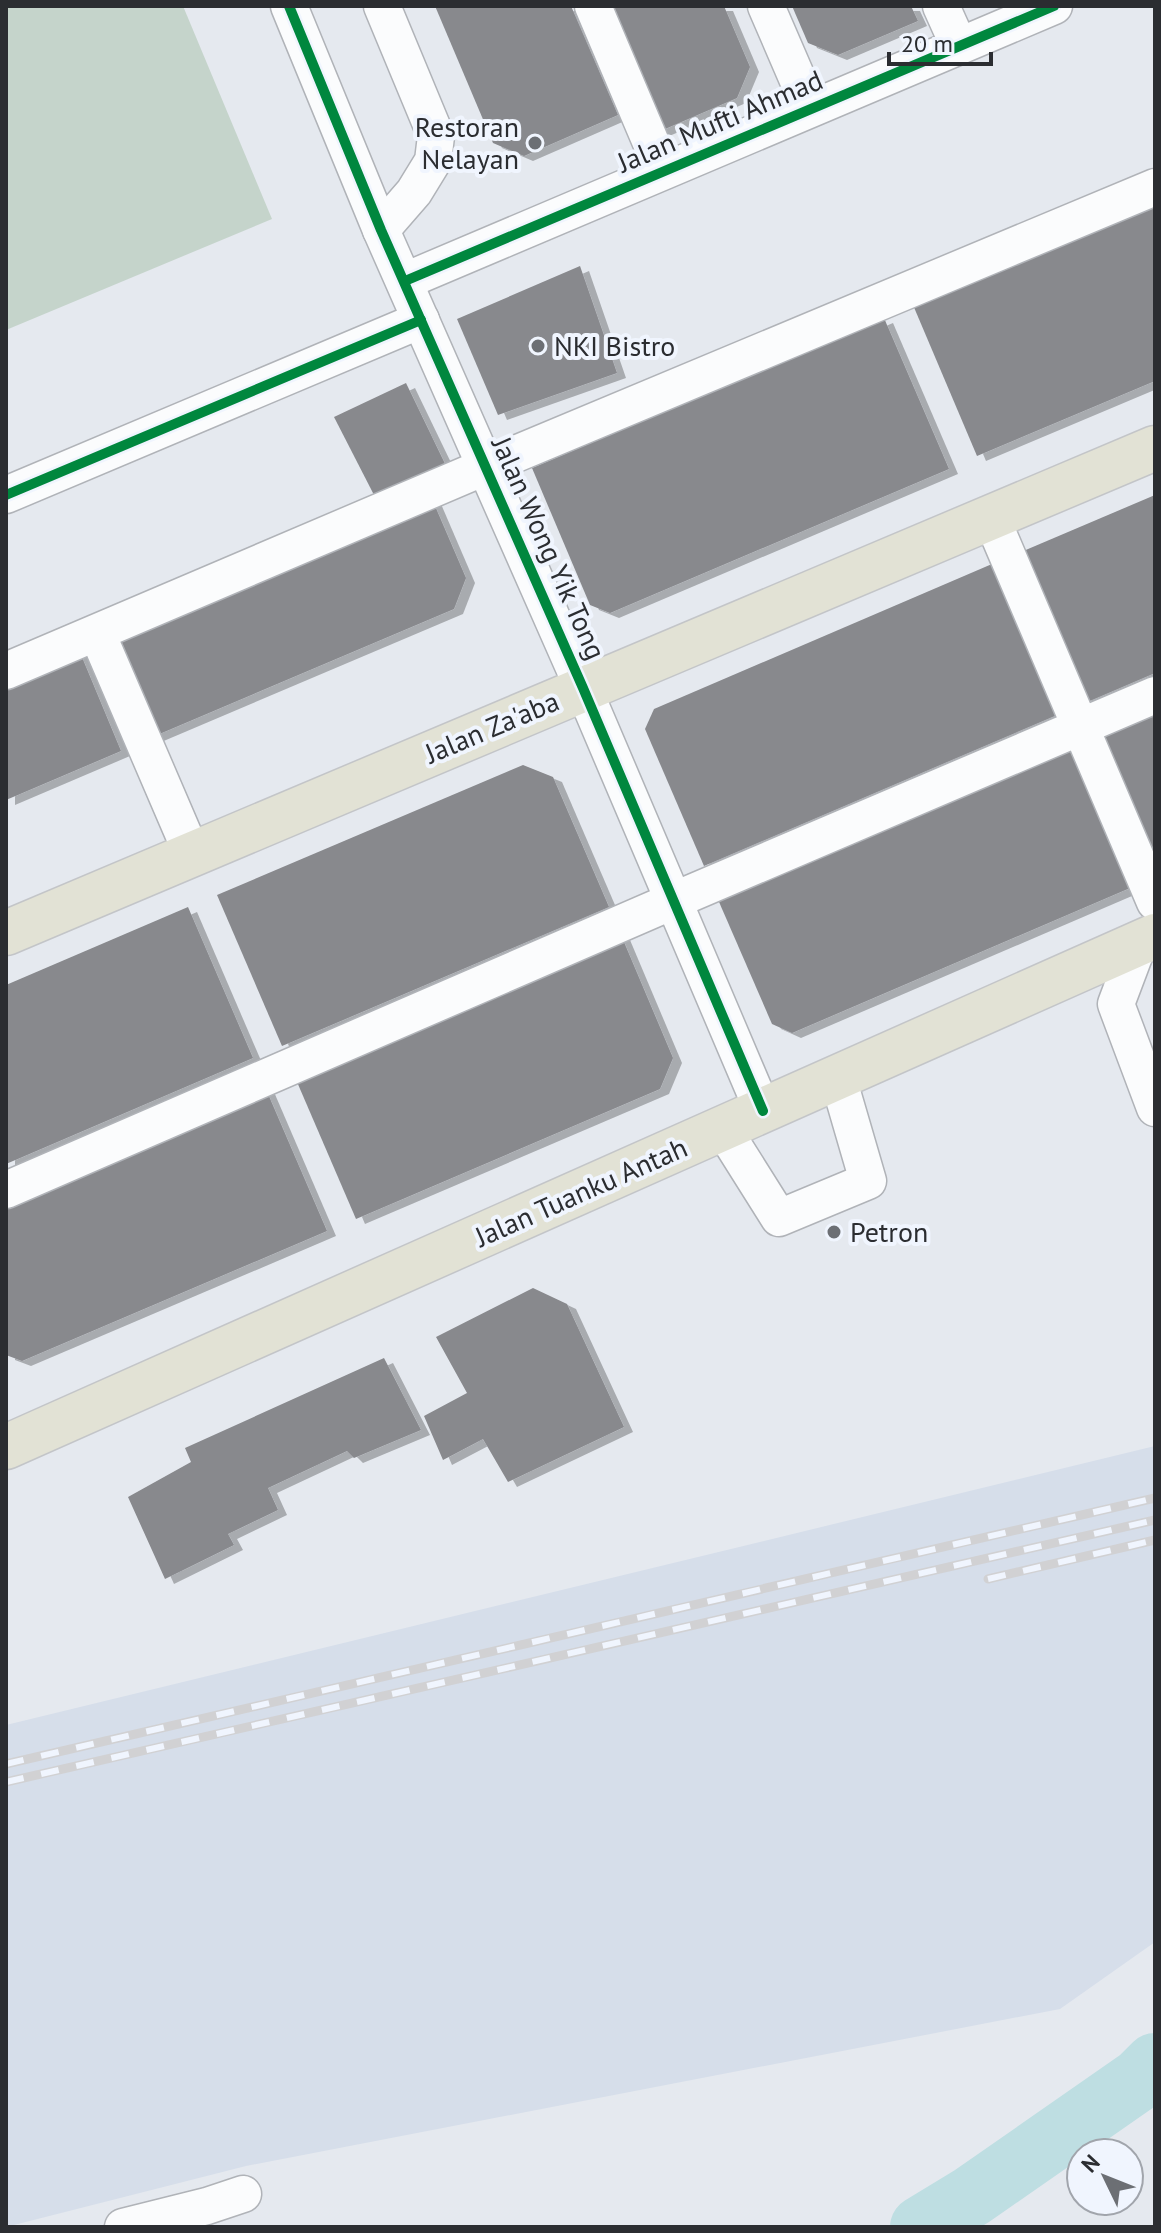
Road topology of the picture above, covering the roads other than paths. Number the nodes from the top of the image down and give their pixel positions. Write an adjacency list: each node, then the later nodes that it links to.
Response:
1 (289, 6): 11 (street, Jalan Wong Yik Tong)
2 (382, 6): 11 (street)
3 (593, 6): 9 (street)
4 (766, 6): 8 (street)
5 (941, 6): 7 (street)
6 (1054, 6): 7 (street, Jalan Mufti Ahmad)
7 (959, 46): 8 (street, Jalan Mufti Ahmad)
8 (810, 108): 9 (street, Jalan Mufti Ahmad)
9 (663, 171): 12 (street, Jalan Mufti Ahmad)
10 (1155, 187): 15 (street)
11 (381, 230): 12 (street, Jalan Wong Yik Tong)
12 (405, 281): 13 (street, Jalan Wong Yik Tong)
13 (421, 320): 15 (street, Jalan Wong Yik Tong); 16 (street)
14 (1155, 448): 17 (highway, Jalan Za'aba)
15 (487, 466): 18 (street); 20 (street, Jalan Wong Yik Tong)
16 (6, 495)
17 (991, 517): 20 (highway, Jalan Za'aba); 22 (street)
18 (97, 633): 19 (street); 23 (street)
19 (6, 671)
20 (583, 688): 23 (highway, Jalan Za'aba); 24 (street, Jalan Wong Yik Tong)
21 (1155, 695): 22 (street)
22 (1080, 727): 24 (street); 25 (street)
23 (192, 854): 26 (highway, Jalan Za'aba)
24 (675, 900): 30 (street, Jalan Wong Yik Tong); 32 (street)
25 (1155, 902)
26 (6, 933)
27 (1147, 939): 28 (highway, Jalan Tuanku Antah); 29 (street)
28 (838, 1078): 30 (highway, Jalan Tuanku Antah); 31 (street)
29 (1155, 1108)
30 (763, 1111): 31 (highway, Jalan Tuanku Antah)
31 (723, 1129): 33 (highway, Jalan Tuanku Antah)
32 (6, 1190)
33 (6, 1447)
34 (243, 2194): 35 (street)
35 (123, 2227)

